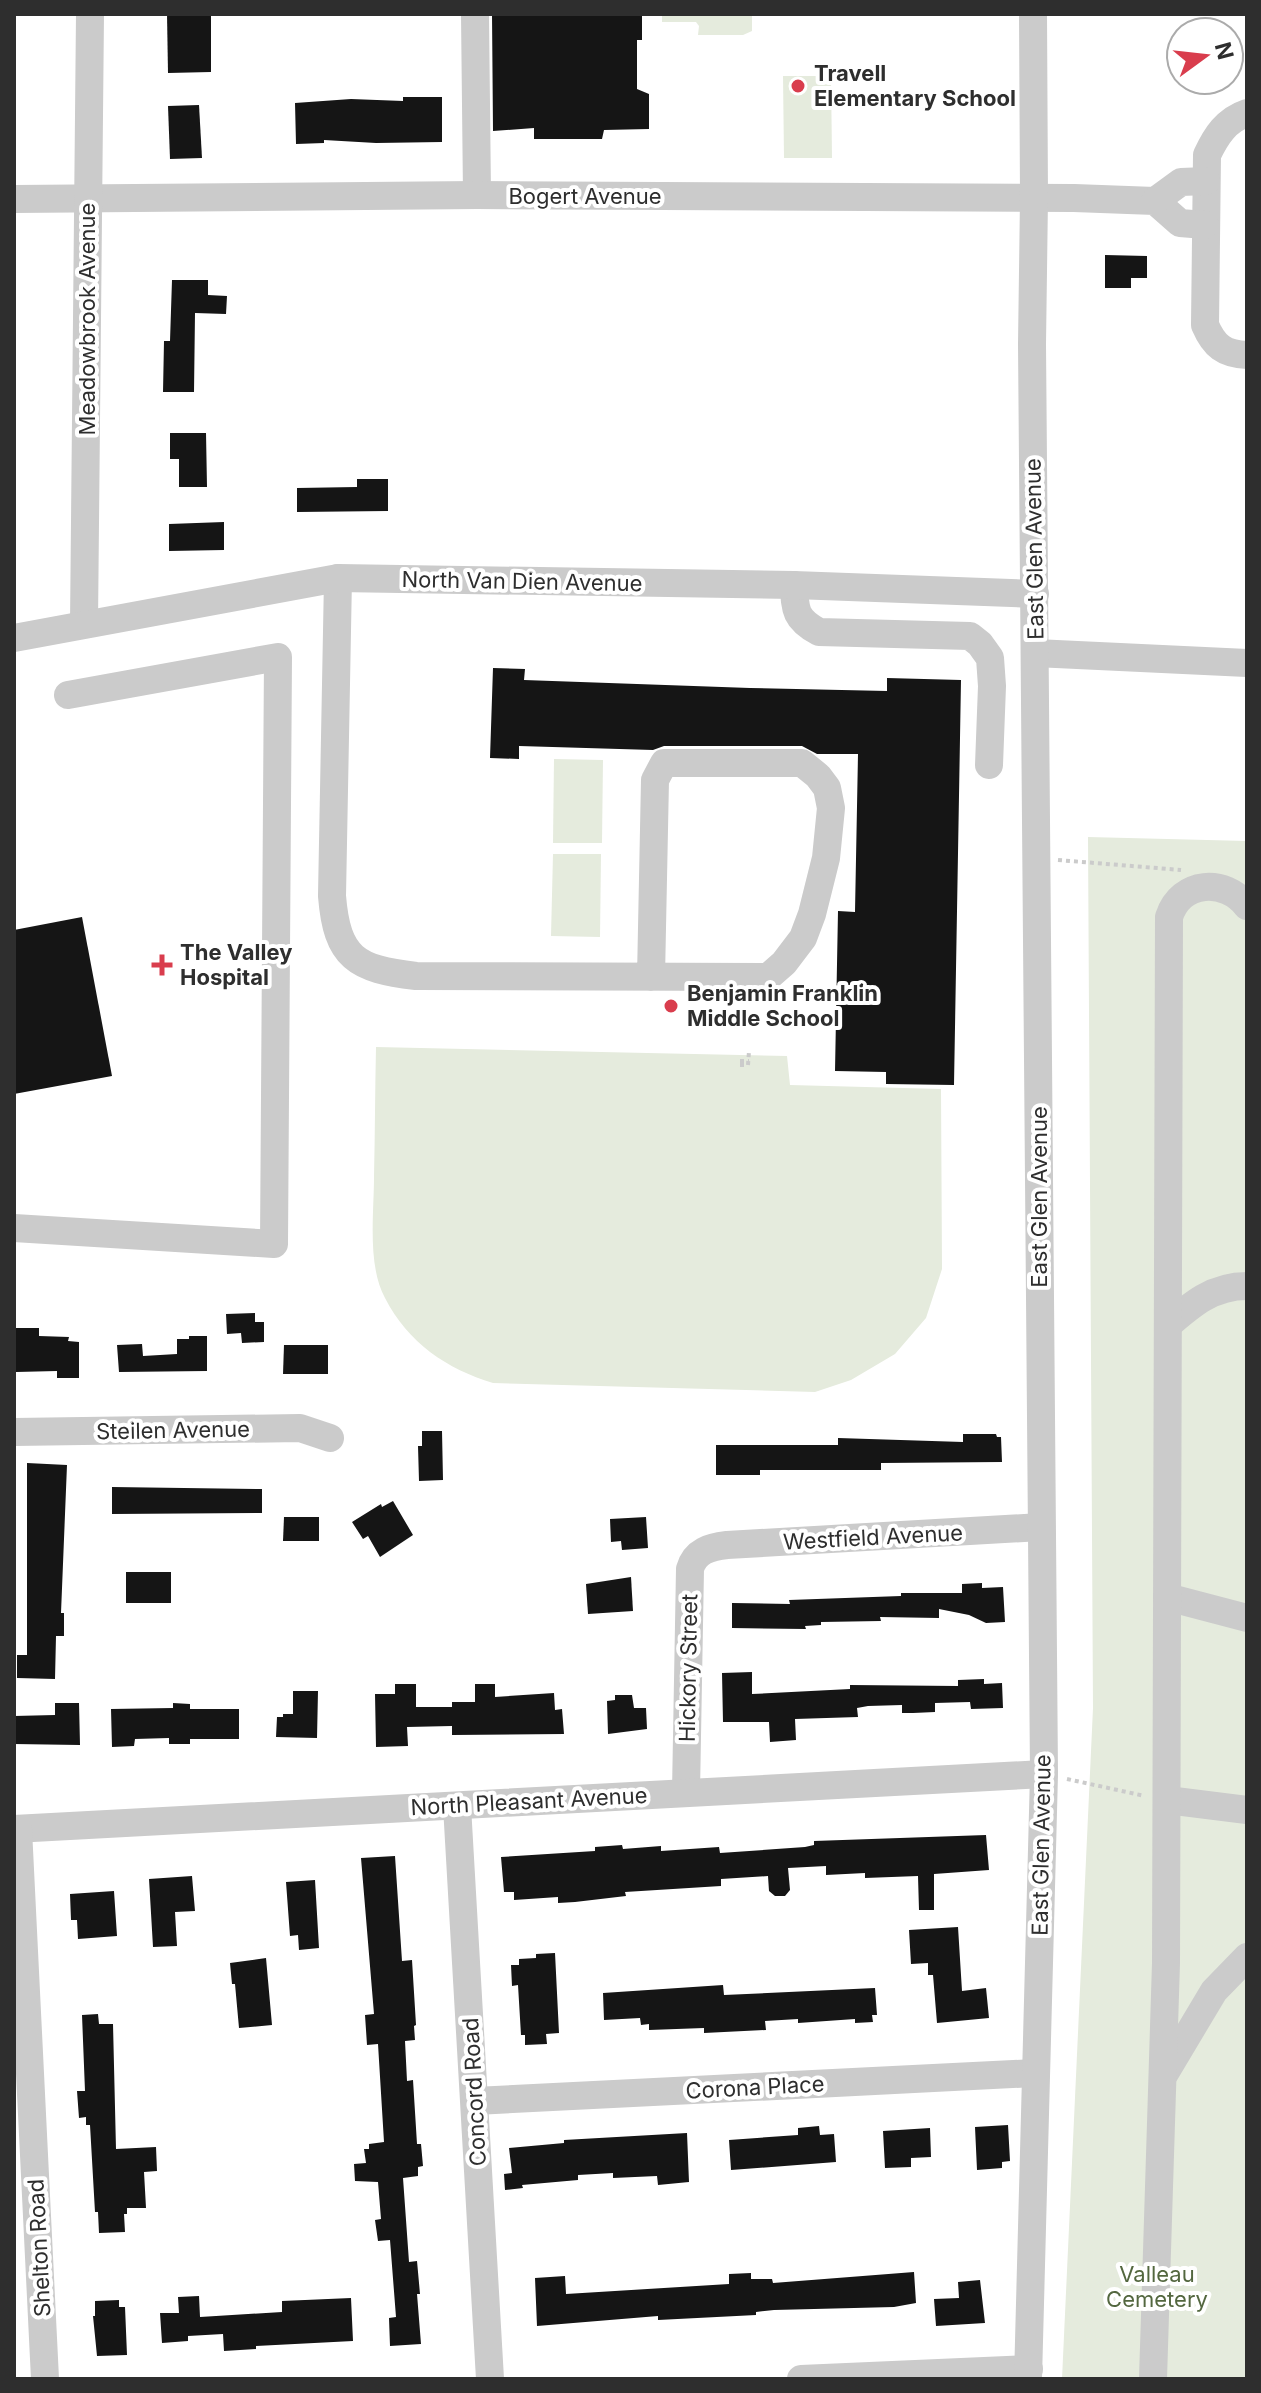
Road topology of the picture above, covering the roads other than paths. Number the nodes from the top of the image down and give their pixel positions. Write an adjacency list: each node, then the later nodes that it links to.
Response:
1 (90, 14): 7 (street, Meadowbrook Avenue)
2 (475, 14): 6 (street)
3 (1033, 14): 8 (street, East Glen Avenue)
4 (1247, 113): 5 (street)
5 (1206, 181): 10 (street); 11 (street)
6 (477, 195): 7 (street, Bogert Avenue); 8 (street, Bogert Avenue)
7 (87, 198): 9 (street, Bogert Avenue); 16 (street, Meadowbrook Avenue)
8 (1034, 198): 10 (street, Bogert Avenue); 15 (street, East Glen Avenue)
9 (14, 199)
10 (1155, 201): 11 (street)
11 (1205, 225): 12 (street)
12 (1247, 355)
13 (338, 578): 14 (street, North Van Dien Avenue); 16 (street, North Van Dien Avenue); 25 (street)
14 (794, 585): 15 (street, North Van Dien Avenue); 21 (street)
15 (1035, 594): 18 (street, East Glen Avenue)
16 (84, 624): 17 (street, North Van Dien Avenue)
17 (14, 638)
18 (1035, 653): 19 (street); 22 (street, East Glen Avenue)
19 (1247, 663)
20 (68, 695): 26 (street)
21 (989, 717): 22 (street); 23 (street)
22 (1037, 761): 31 (street, East Glen Avenue)
23 (989, 765)
24 (1245, 898): 28 (street)
25 (651, 977): 25 (street)
26 (14, 1228)
27 (1247, 1286): 28 (street)
28 (1168, 1325): 33 (street)
29 (14, 1432): 30 (street, Steilen Avenue)
30 (330, 1438)
31 (1041, 1527): 32 (street, Westfield Avenue); 35 (street, East Glen Avenue)
32 (704, 1550): 36 (street, Hickory Street)
33 (1167, 1597): 34 (street); 37 (street)
34 (1247, 1618)
35 (1044, 1774): 36 (street, North Pleasant Avenue); 42 (street, East Glen Avenue)
36 (686, 1792): 38 (street, North Pleasant Avenue)
37 (1167, 1800): 39 (street); 43 (street)
38 (457, 1806): 40 (street, North Pleasant Avenue); 44 (street, Concord Road)
39 (1247, 1810)
40 (16, 1829): 46 (street, Shelton Road)
41 (1247, 1957): 43 (street)
42 (1034, 2073): 44 (street, Corona Place); 45 (street, East Glen Avenue)
43 (1163, 2077): 49 (street)
44 (475, 2101): 47 (street, Concord Road)
45 (1029, 2374): 48 (street)
46 (45, 2379)
47 (490, 2379)
48 (801, 2379)
49 (1153, 2379)

